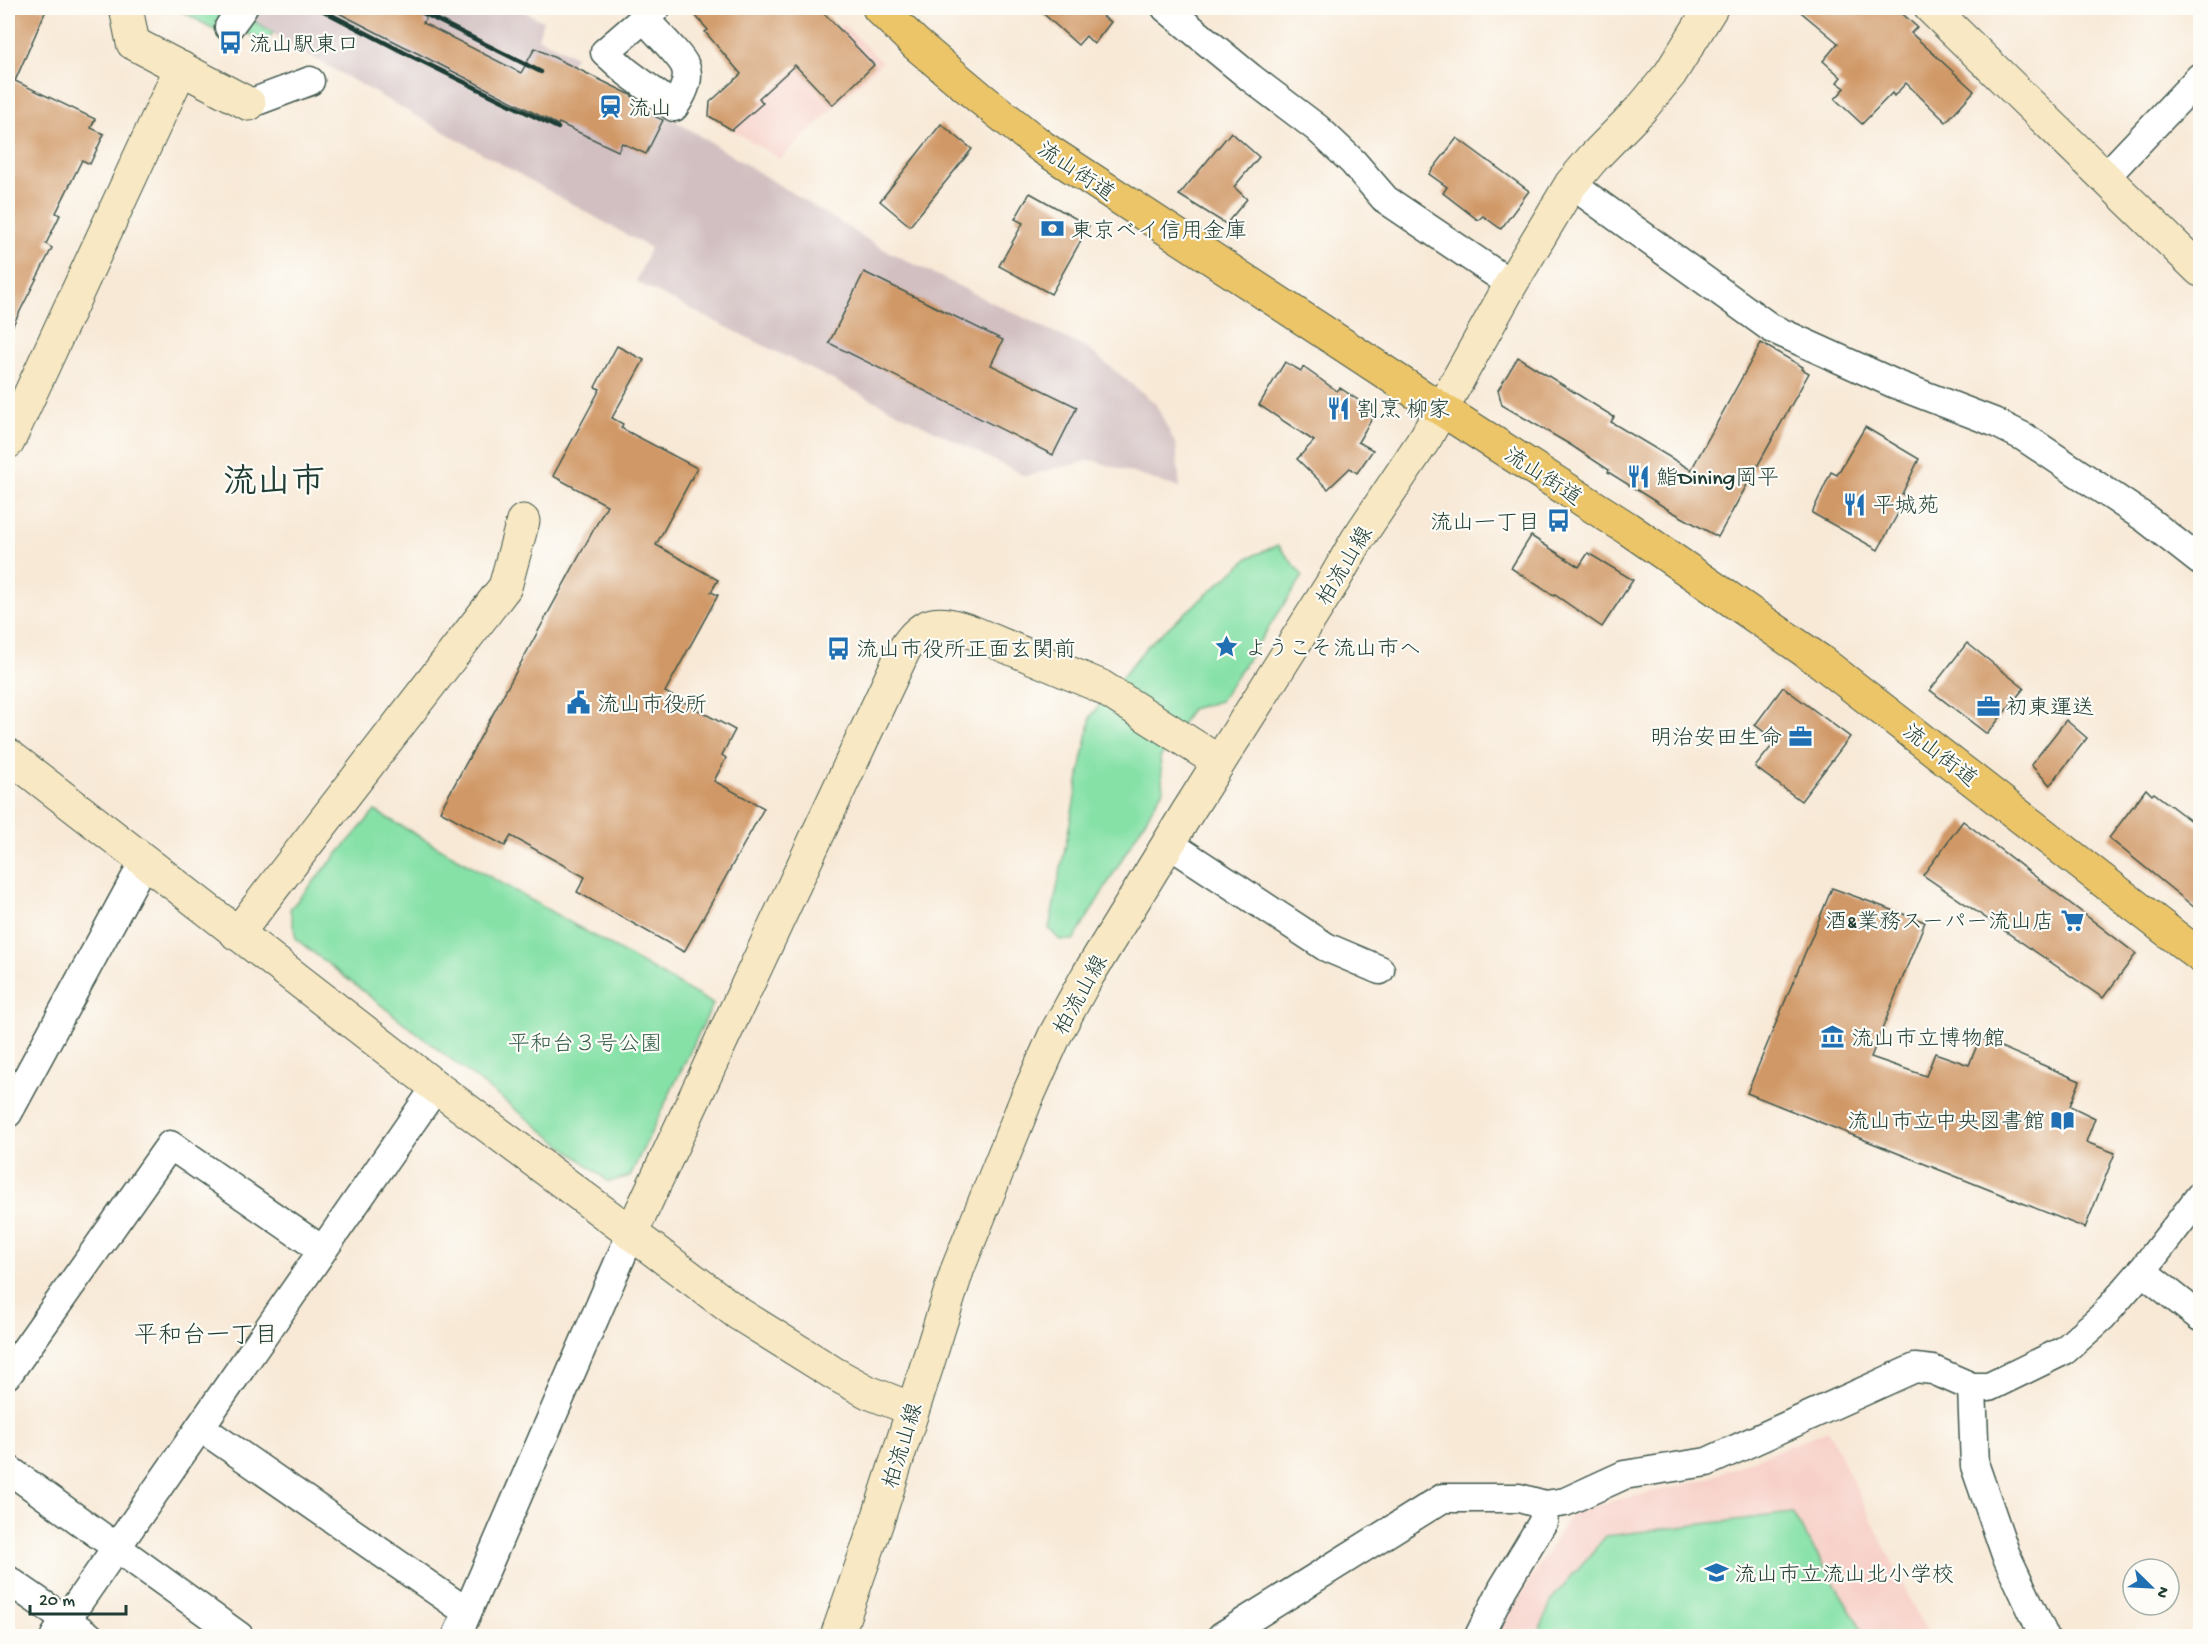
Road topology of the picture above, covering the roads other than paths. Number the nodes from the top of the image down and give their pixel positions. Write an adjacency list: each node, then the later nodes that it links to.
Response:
1 (126, 8): 6 (street)
2 (879, 8): 14 (main road, 流山街道)
3 (1166, 8): 13 (street)
4 (1711, 8): 11 (street, 柏流山線)
5 (1931, 8): 10 (street)
6 (181, 69): 9 (street); 15 (street)
7 (2200, 77): 10 (street)
8 (310, 81): 9 (street)
9 (249, 104)
10 (2106, 177): 12 (street)
11 (1571, 184): 13 (street, 柏流山線); 17 (street)
12 (2200, 270)
13 (1511, 284): 14 (street, 柏流山線)
14 (1441, 409): 19 (street, 柏流山線); 23 (main road, 流山街道)
15 (8, 442)
16 (523, 521): 22 (street)
17 (2200, 561)
18 (8, 755): 21 (street)
19 (1219, 762): 20 (street, 柏流山線); 28 (street)
20 (1168, 843): 24 (street); 34 (street, 柏流山線)
21 (144, 862): 22 (street); 26 (street)
22 (237, 934): 25 (street)
23 (2200, 956)
24 (1380, 970)
25 (436, 1087): 28 (street); 29 (street)
26 (8, 1113)
27 (2200, 1196): 30 (street)
28 (631, 1234): 34 (street); 40 (street)
29 (322, 1250): 32 (street); 35 (street)
30 (2142, 1271): 31 (street); 33 (street)
31 (2200, 1317)
32 (8, 1374)
33 (1972, 1387): 37 (street); 47 (street)
34 (912, 1409): 44 (street, 柏流山線)
35 (200, 1428): 38 (street); 40 (street)
36 (8, 1469): 38 (street)
37 (1545, 1505): 45 (street); 46 (street)
38 (116, 1548): 41 (street); 43 (street)
39 (8, 1580): 41 (street)
40 (462, 1624)
41 (60, 1628): 42 (street)
42 (89, 1636)
43 (239, 1636)
44 (837, 1636)
45 (1222, 1636)
46 (1479, 1636)
47 (2044, 1636)

